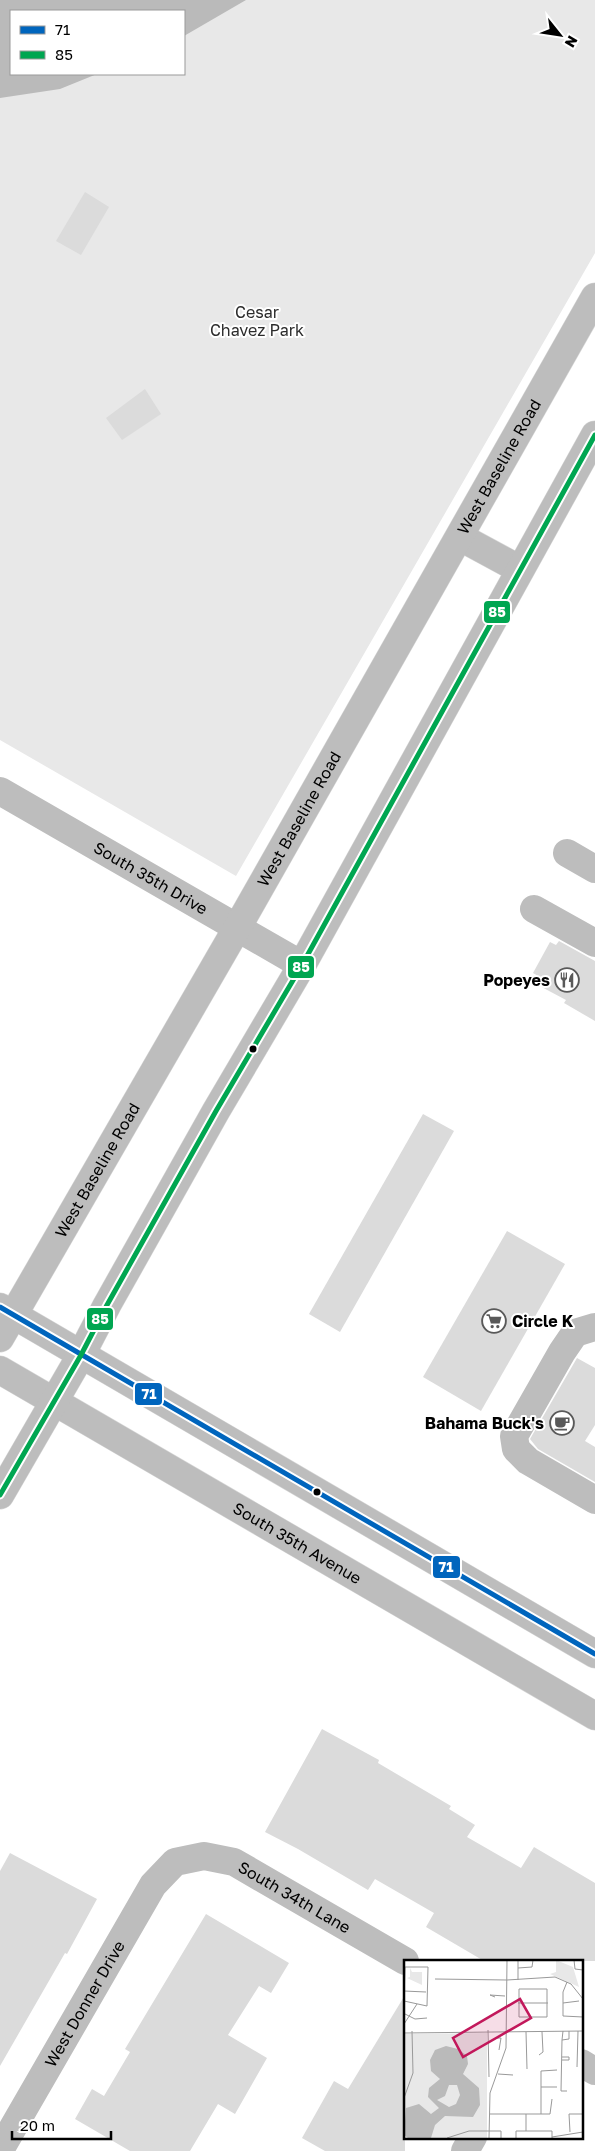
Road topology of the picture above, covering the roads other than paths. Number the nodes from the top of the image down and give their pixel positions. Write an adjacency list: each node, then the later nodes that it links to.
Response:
1 (595, 297): 3 (main road, West Baseline Road)
2 (595, 435): 4 (main road)
3 (460, 537): 4 (main road); 9 (main road, West Baseline Road)
4 (519, 569): 11 (main road)
5 (0, 791): 9 (main road, South 35th Drive)
6 (567, 853): 7 (main road)
7 (595, 869)
8 (534, 909): 10 (main road)
9 (237, 928): 11 (main road, South 35th Drive); 12 (main road, West Baseline Road)
10 (595, 943)
11 (302, 965): 15 (main road)
12 (7, 1311): 14 (main road, West Baseline Road); 15 (main road)
13 (595, 1327): 19 (main road)
14 (0, 1338)
15 (82, 1355): 17 (main road); 20 (main road)
16 (0, 1370): 17 (main road, South 35th Avenue)
17 (54, 1402): 18 (main road); 21 (main road, South 35th Avenue)
18 (0, 1495)
19 (595, 1500)
20 (595, 1654)
21 (595, 1716)
22 (176, 1862): 23 (main road, South 34th Lane); 27 (main road, West Donner Drive)
23 (404, 1960)
24 (582, 2064): 25 (main road)
25 (595, 2071)
26 (472, 2138): 28 (main road)
27 (0, 2150)
28 (465, 2151)

